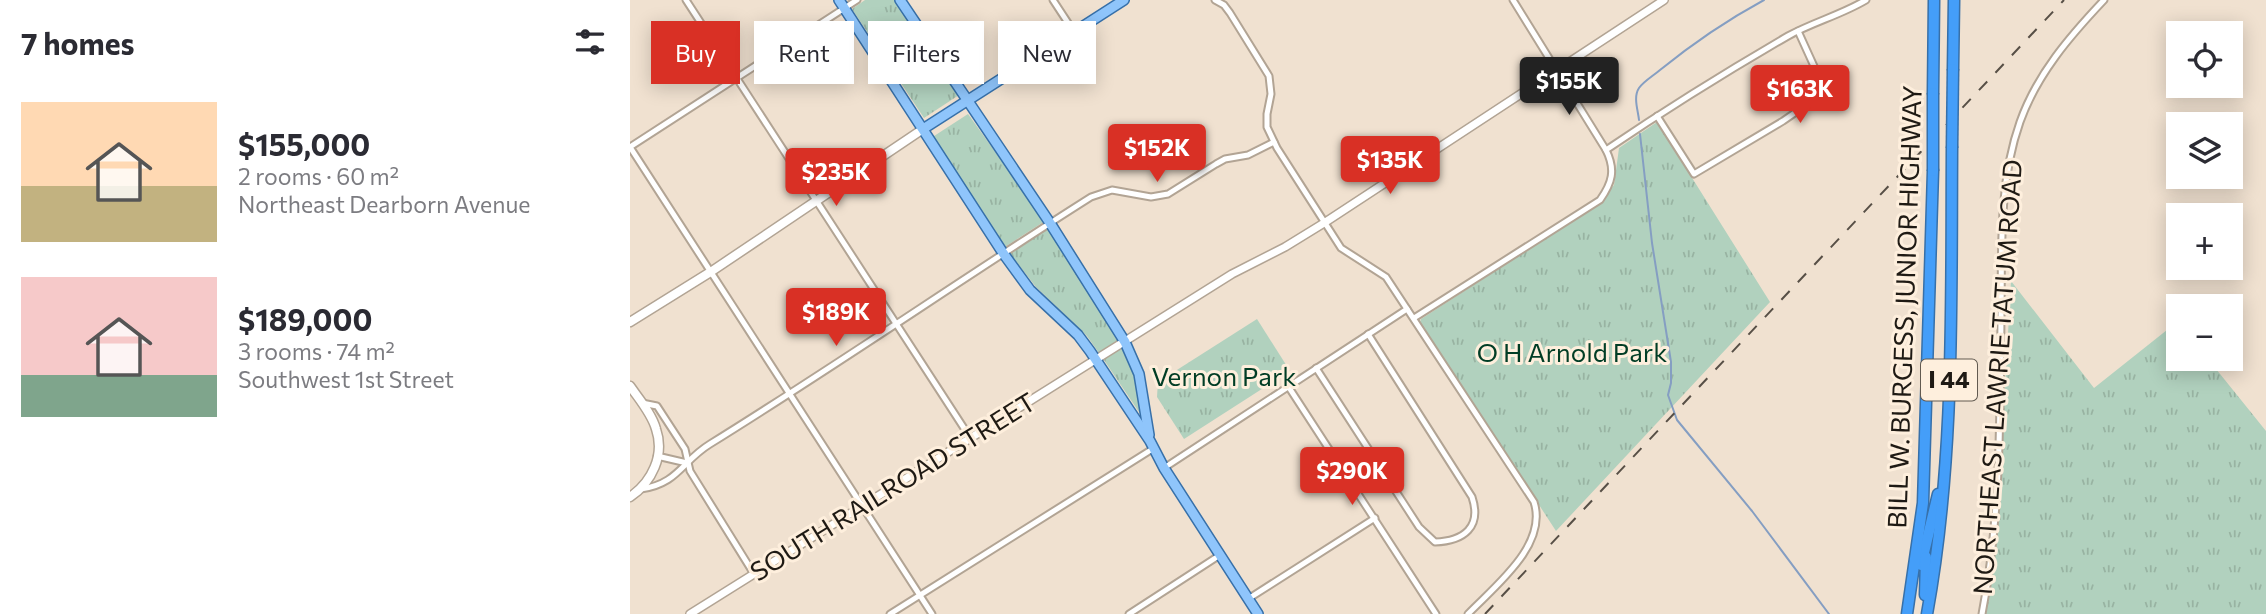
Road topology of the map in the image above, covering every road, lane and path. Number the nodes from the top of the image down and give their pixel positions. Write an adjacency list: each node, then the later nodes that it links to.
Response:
1 (686, 0): 14 (street)
2 (857, 0): 13 (street)
3 (900, 0): 23 (main road)
4 (1054, 0): 15 (street)
5 (1124, 0): 16 (main road)
6 (1215, 0): 26 (street)
7 (1513, 0): 18 (street)
8 (1663, 0): 18 (street, SOUTH RAILROAD STREET)
9 (1866, 0): 17 (street)
10 (1934, 0): 49 (highway, BILL W. BURGESS, JUNIOR HIGHWAY / I 44, bridge)
11 (1954, 0): 51 (highway, BILL W. BURGESS, JUNIOR HIGHWAY / I 44, bridge)
12 (2104, 0): 71 (street, NORTHEAST LAWRIE TATUM ROAD)
13 (842, 4): 19 (street); 25 (main road)
14 (700, 21)
15 (1067, 21)
16 (1091, 21)
17 (1798, 31): 24 (street); 24 (street)
18 (1556, 71): 28 (street); 30 (street, SOUTH RAILROAD STREET)
19 (740, 76)
20 (998, 82): 23 (main road)
21 (740, 83): 29 (street)
22 (728, 84): 27 (street)
23 (967, 102): 25 (main road); 31 (main road)
24 (1657, 116): 28 (street)
25 (923, 129): 29 (main road); 32 (main road)
26 (1274, 142): 30 (street); 31 (street)
27 (630, 147): 33 (street)
28 (1606, 150): 35 (street)
29 (816, 201): 33 (main road); 37 (street)
30 (1324, 222): 34 (street); 39 (street, SOUTH RAILROAD STREET)
31 (1049, 223): 32 (street); 39 (main road)
32 (1003, 254): 37 (street); 40 (main road)
33 (712, 271): 36 (main road); 44 (street)
34 (1407, 309): 35 (street); 38 (street)
35 (1414, 318): 68 (street)
36 (630, 322)
37 (897, 324): 44 (street); 46 (street)
38 (1368, 334): 41 (street); 41 (street)
39 (1125, 342): 40 (street, SOUTH RAILROAD STREET); 47 (main road)
40 (1096, 359): 46 (street, SOUTH RAILROAD STREET); 47 (main road)
41 (1316, 368): 43 (street)
42 (630, 386): 45 (main road)
43 (1288, 386): 52 (street); 56 (street)
44 (791, 393): 50 (street); 55 (street)
45 (642, 403): 48 (main road); 50 (street)
46 (971, 439): 55 (street, SOUTH RAILROAD STREET)
47 (1152, 444): 52 (main road); 60 (street)
48 (657, 456): 50 (street); 53 (main road)
49 (1925, 462): 57 (highway); 69 (highway, BILL W. BURGESS, JUNIOR HIGHWAY / I 44)
50 (687, 463): 53 (street); 59 (street)
51 (1946, 463): 57 (highway); 70 (highway, BILL W. BURGESS, JUNIOR HIGHWAY / I 44)
52 (1164, 468): 58 (main road)
53 (640, 489): 54 (main road)
54 (630, 497)
55 (864, 506): 59 (street, SOUTH RAILROAD STREET); 60 (street)
56 (1375, 518): 61 (street); 67 (street)
57 (1927, 543): 69 (highway); 70 (highway)
58 (1220, 555): 61 (main road); 65 (street)
59 (754, 574): 62 (street, SOUTH RAILROAD STREET)
60 (921, 595): 63 (street); 64 (street)
61 (1248, 599): 66 (main road)
62 (690, 614)
63 (890, 614)
64 (932, 614)
65 (1129, 614)
66 (1258, 614)
67 (1436, 614)
68 (1468, 614)
69 (1907, 614)
70 (1926, 614)
71 (1982, 614)

